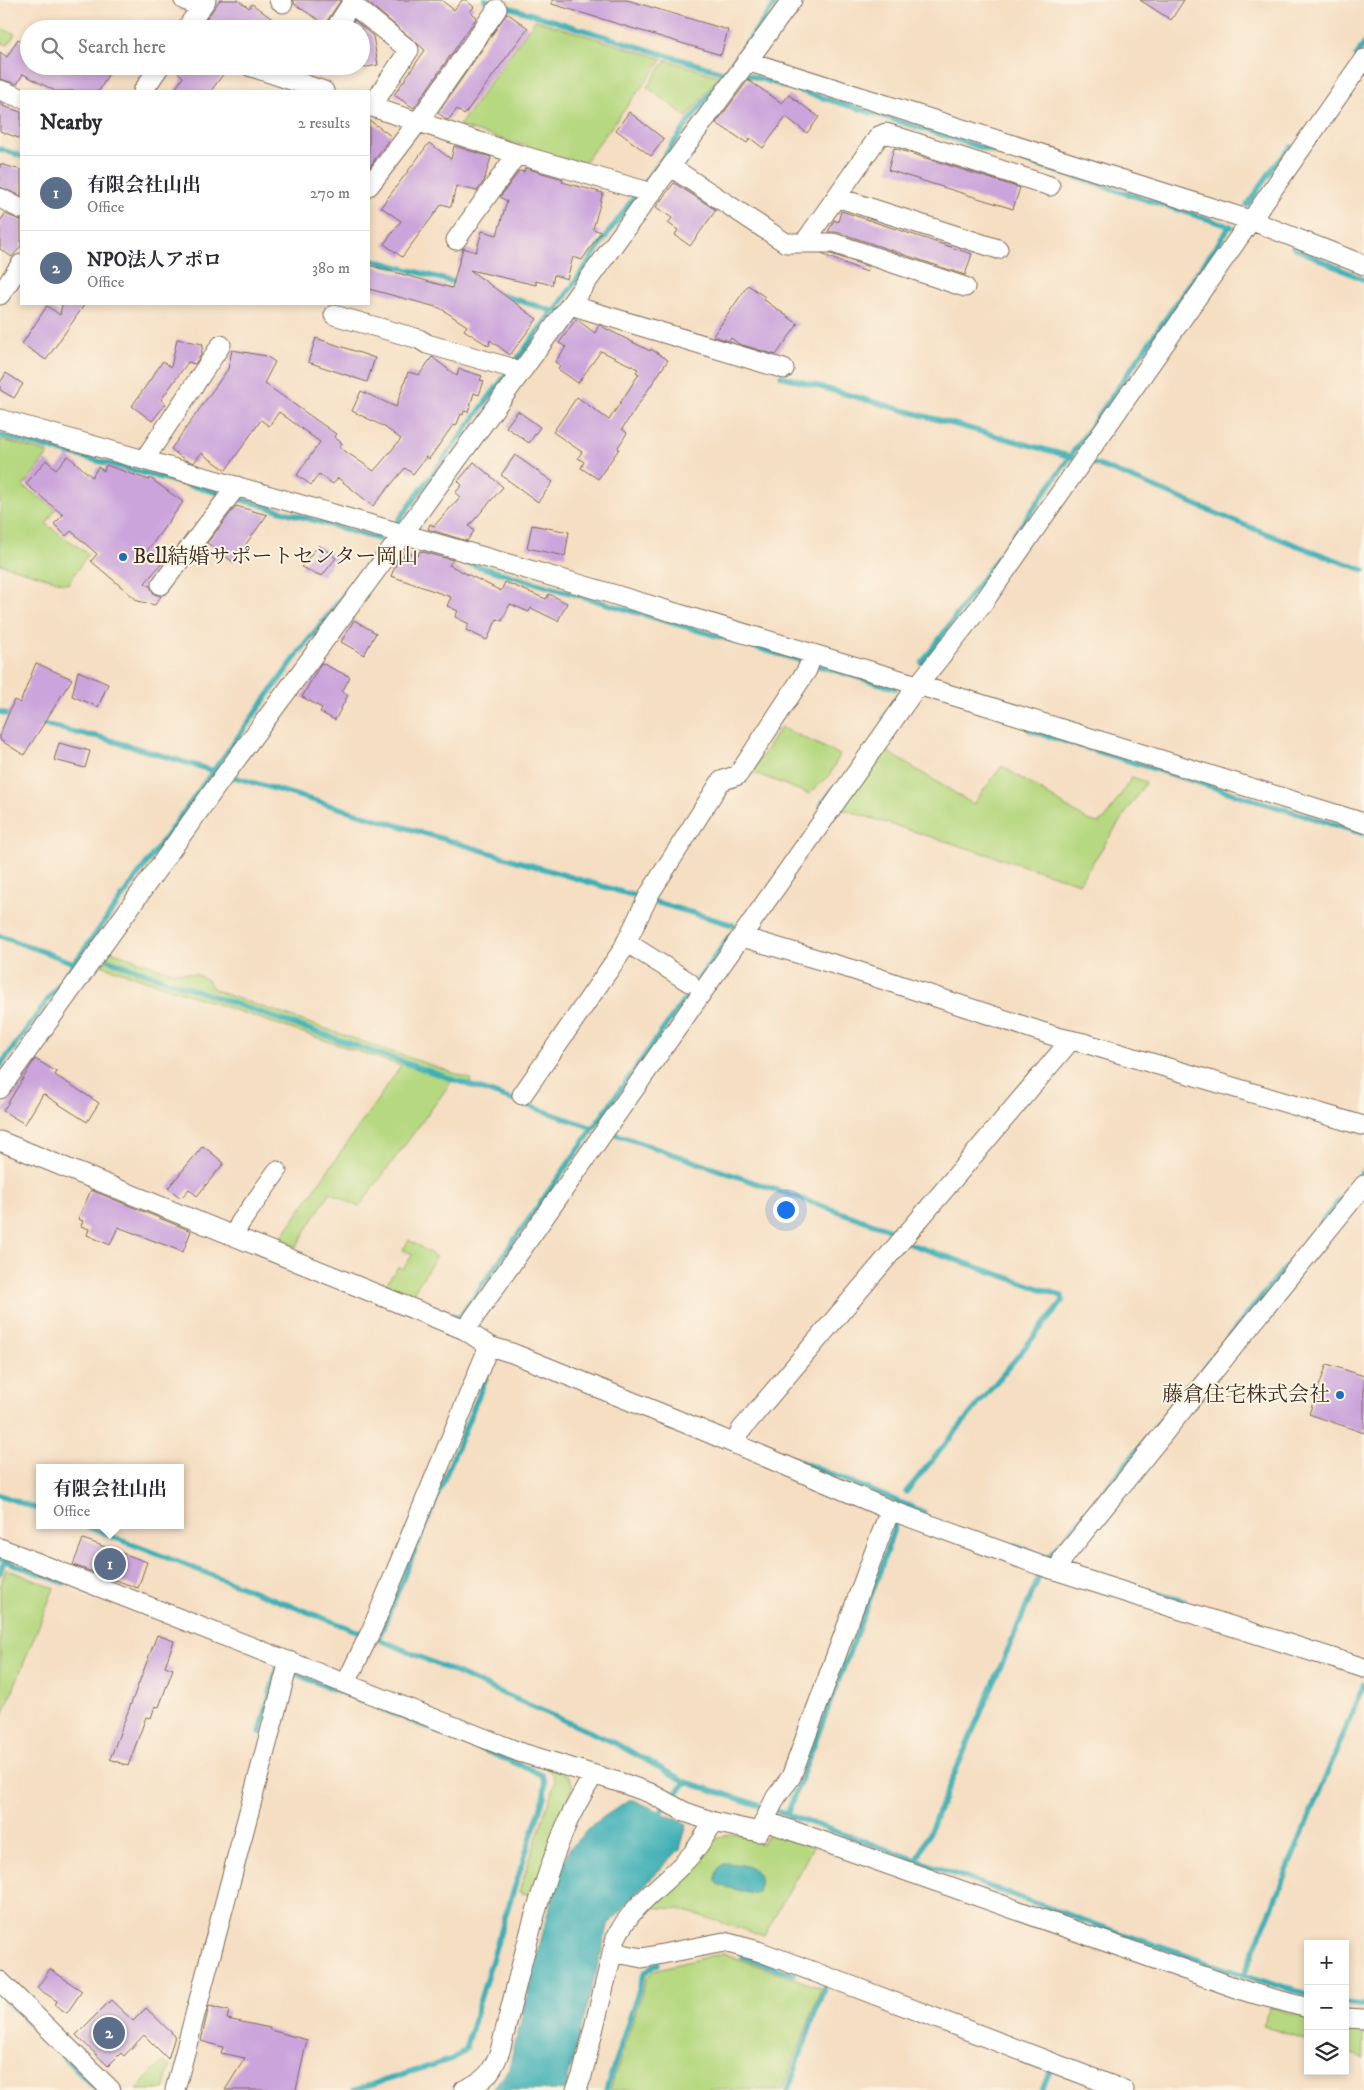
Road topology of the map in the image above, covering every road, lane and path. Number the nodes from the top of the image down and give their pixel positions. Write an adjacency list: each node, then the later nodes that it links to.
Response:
1 (792, 0): 8 (street)
2 (195, 3): 5 (street)
3 (356, 4): 6 (street); 15 (street)
4 (497, 9): 16 (street)
5 (189, 20)
6 (343, 20)
7 (1364, 59): 25 (street)
8 (742, 69): 18 (street); 25 (street)
9 (154, 75): 12 (street)
10 (289, 75): 13 (street)
11 (0, 90): 14 (street)
12 (144, 90)
13 (322, 90)
14 (20, 98)
15 (370, 106): 16 (street)
16 (418, 122): 17 (street); 19 (street)
17 (517, 154): 21 (street); 26 (street)
18 (671, 167): 21 (street); 27 (street)
19 (370, 185)
20 (1050, 186): 22 (street)
21 (645, 191): 33 (street)
22 (836, 197): 27 (street); 28 (street)
23 (0, 198): 24 (street)
24 (20, 208)
25 (1250, 220): 30 (street); 44 (street)
26 (456, 240)
27 (804, 243): 31 (street)
28 (998, 249)
29 (20, 265): 32 (street)
30 (1364, 265)
31 (965, 287)
32 (0, 295)
33 (567, 310): 36 (street); 37 (street)
34 (334, 315): 37 (street)
35 (221, 345): 39 (street)
36 (784, 369)
37 (514, 370): 41 (street)
38 (0, 419): 39 (street)
39 (144, 460): 40 (street)
40 (232, 493): 41 (street); 42 (street)
41 (403, 534): 43 (street); 50 (street)
42 (161, 585)
43 (810, 661): 44 (street); 47 (street)
44 (918, 685): 45 (street); 46 (street)
45 (1364, 823)
46 (742, 937): 49 (street); 57 (street)
47 (626, 942): 48 (street); 51 (street)
48 (688, 982)
49 (1071, 1040): 52 (street); 59 (street)
50 (0, 1088)
51 (522, 1095)
52 (1364, 1126)
53 (0, 1142): 56 (street)
54 (277, 1170): 56 (street)
55 (1364, 1185): 62 (street)
56 (237, 1230): 57 (street)
57 (465, 1330): 58 (street)
58 (495, 1348): 59 (street); 65 (street)
59 (738, 1437): 60 (street)
60 (896, 1512): 62 (street); 67 (street)
61 (0, 1549): 63 (street)
62 (1053, 1566): 64 (street)
63 (287, 1667): 65 (street); 75 (street)
64 (1364, 1668)
65 (346, 1683): 66 (street)
66 (593, 1775): 68 (street); 76 (street)
67 (769, 1813): 68 (street); 71 (street)
68 (714, 1822): 69 (street)
69 (612, 1952): 77 (street); 78 (street)
70 (0, 1981): 74 (street)
71 (1304, 2007)
72 (1349, 2018): 73 (street)
73 (1364, 2019)
74 (111, 2090)
75 (175, 2090)
76 (464, 2090)
77 (576, 2090)
78 (1124, 2090)

